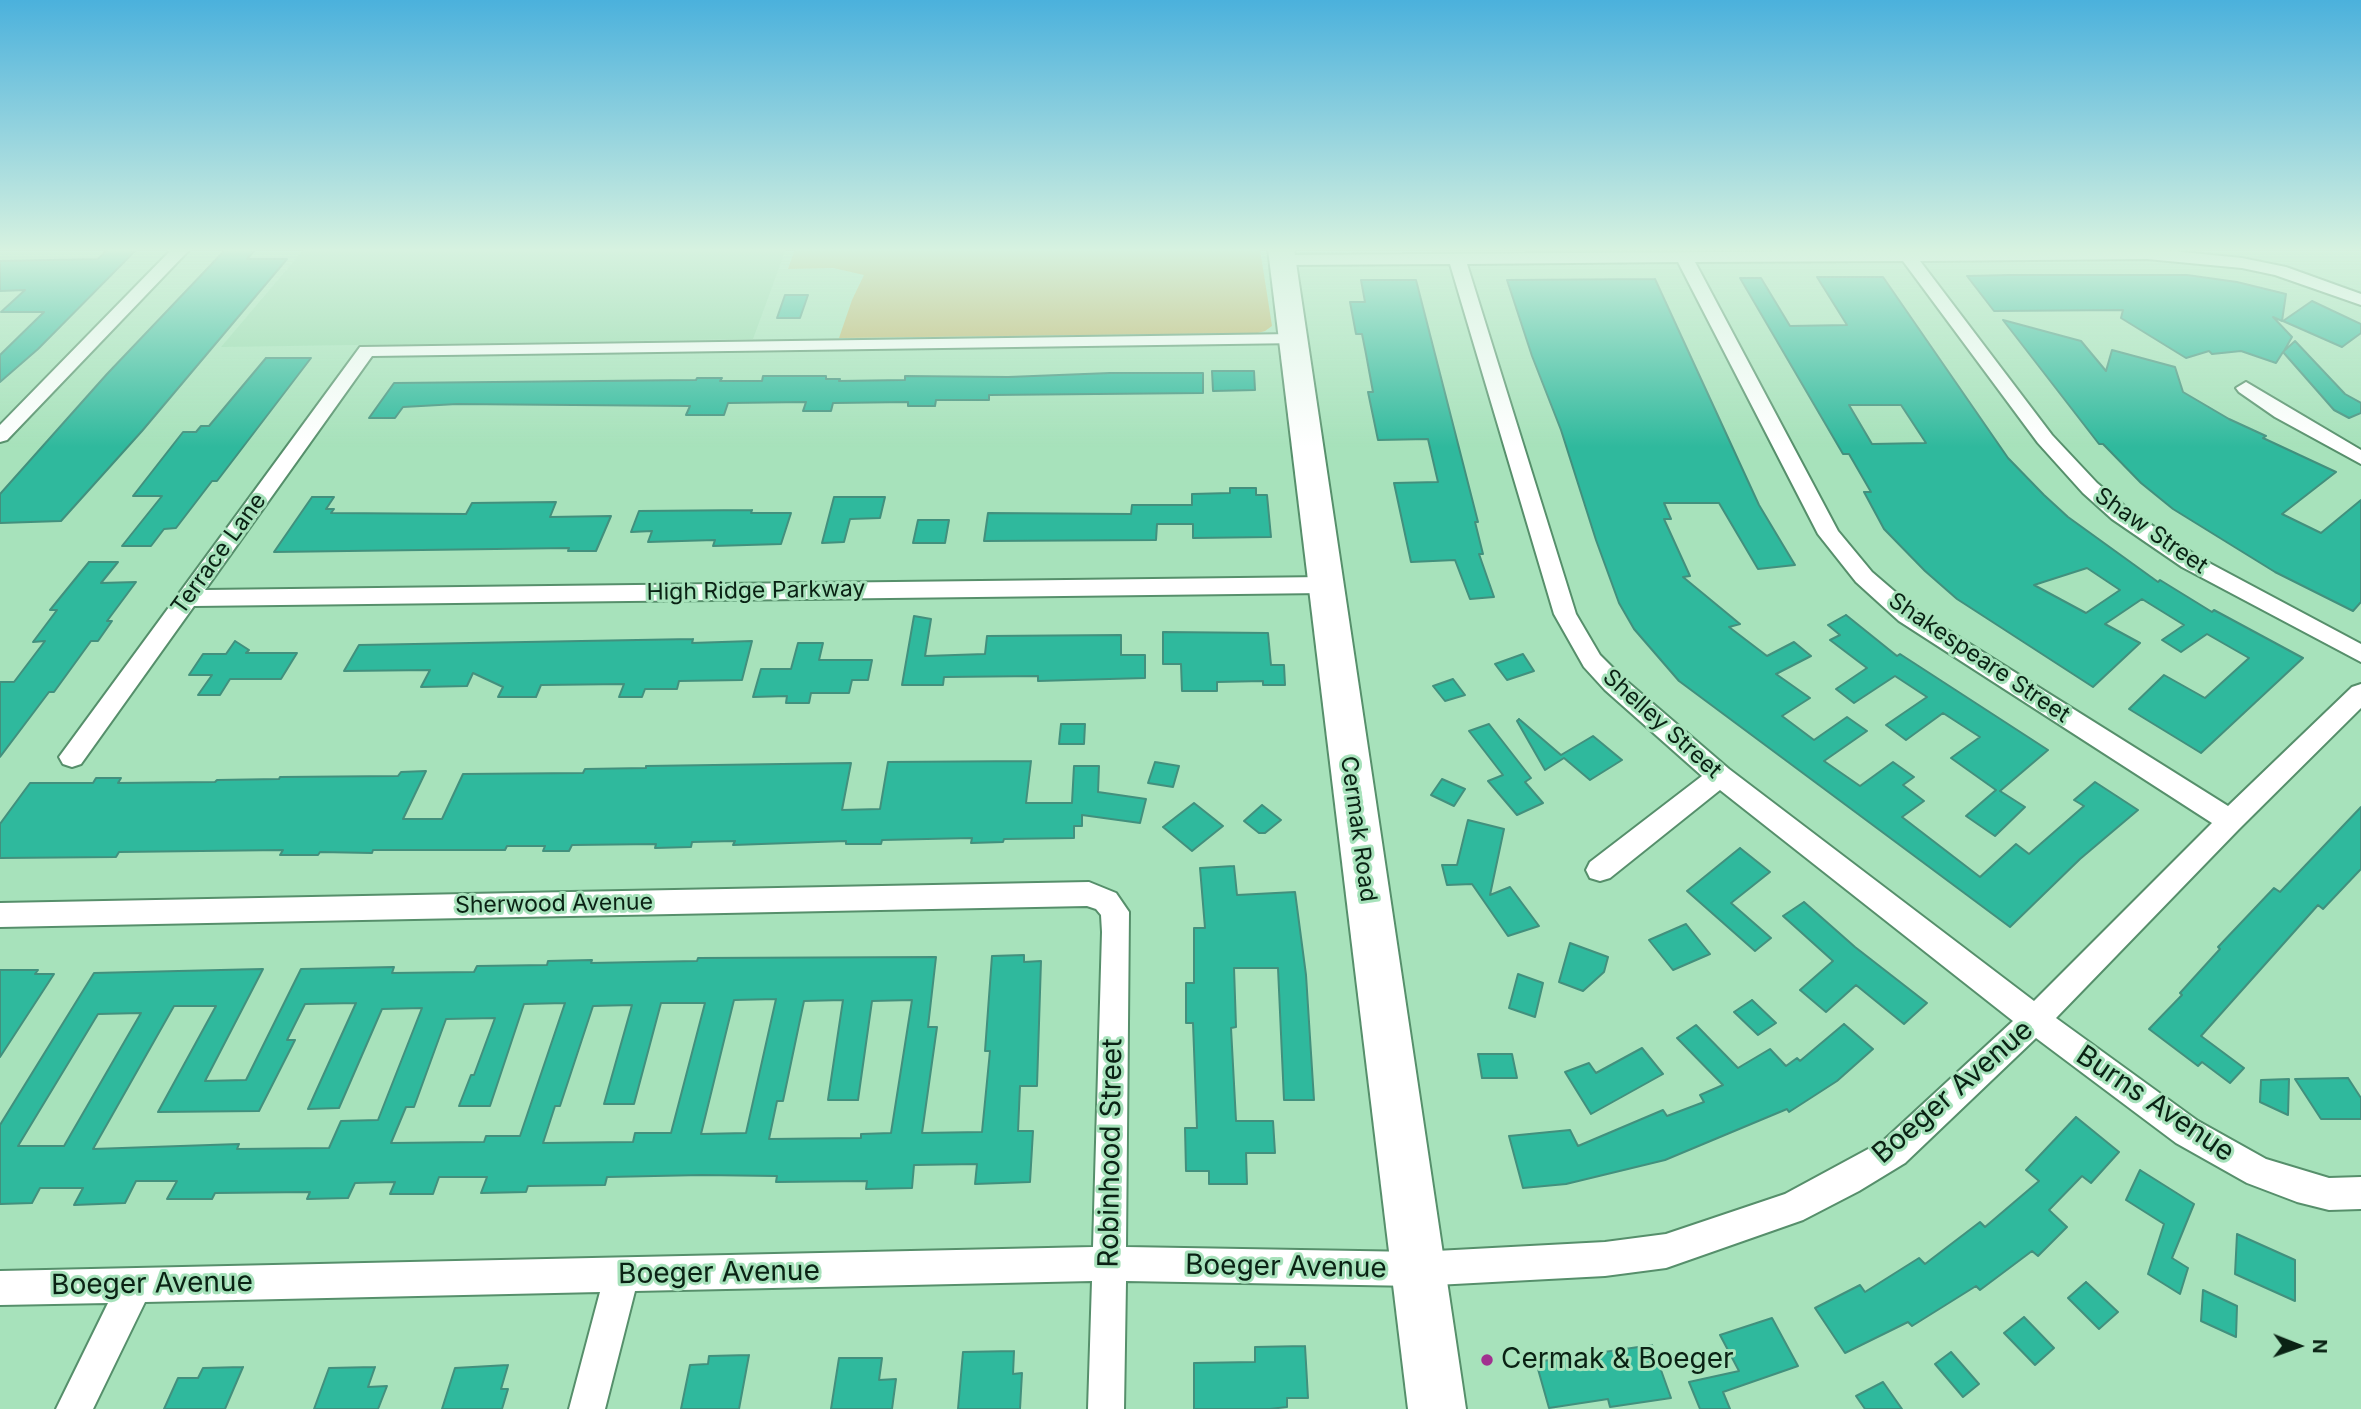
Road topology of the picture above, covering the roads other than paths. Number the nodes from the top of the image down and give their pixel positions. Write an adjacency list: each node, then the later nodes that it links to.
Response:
1 (118, 315): 8 (street)
2 (1291, 315): 6 (main road, Cermak Road)
3 (1474, 315): 15 (street, Shelley Street)
4 (1714, 315): 16 (street, Shakespeare Street)
5 (1952, 315): 12 (street, Shaw Street)
6 (1294, 339): 10 (main road, Cermak Road); 11 (street, Terrace Lane)
7 (2246, 388): 9 (street)
8 (0, 436)
9 (2361, 457)
10 (1325, 585): 11 (street, High Ridge Parkway); 23 (main road, Cermak Road)
11 (187, 598): 14 (street, Terrace Lane)
12 (2361, 654)
13 (2361, 693): 16 (street, Boeger Avenue)
14 (72, 757)
15 (1720, 776): 17 (street); 20 (street, Shelley Street)
16 (2230, 821): 20 (street, Boeger Avenue)
17 (1600, 870)
18 (1106, 901): 19 (street, Sherwood Avenue); 22 (street, Robinhood Street)
19 (0, 915)
20 (2035, 1020): 21 (street, Burns Avenue); 23 (street, Boeger Avenue)
21 (2361, 1193)
22 (1108, 1264): 23 (street, Boeger Avenue); 24 (street, Boeger Avenue); 29 (street, Robinhood Street)
23 (1417, 1269): 30 (main road, Cermak Road)
24 (622, 1275): 25 (street, Boeger Avenue); 28 (street)
25 (136, 1284): 26 (street, Boeger Avenue); 27 (street)
26 (0, 1288)
27 (74, 1409)
28 (587, 1409)
29 (1106, 1409)
30 (1437, 1409)

